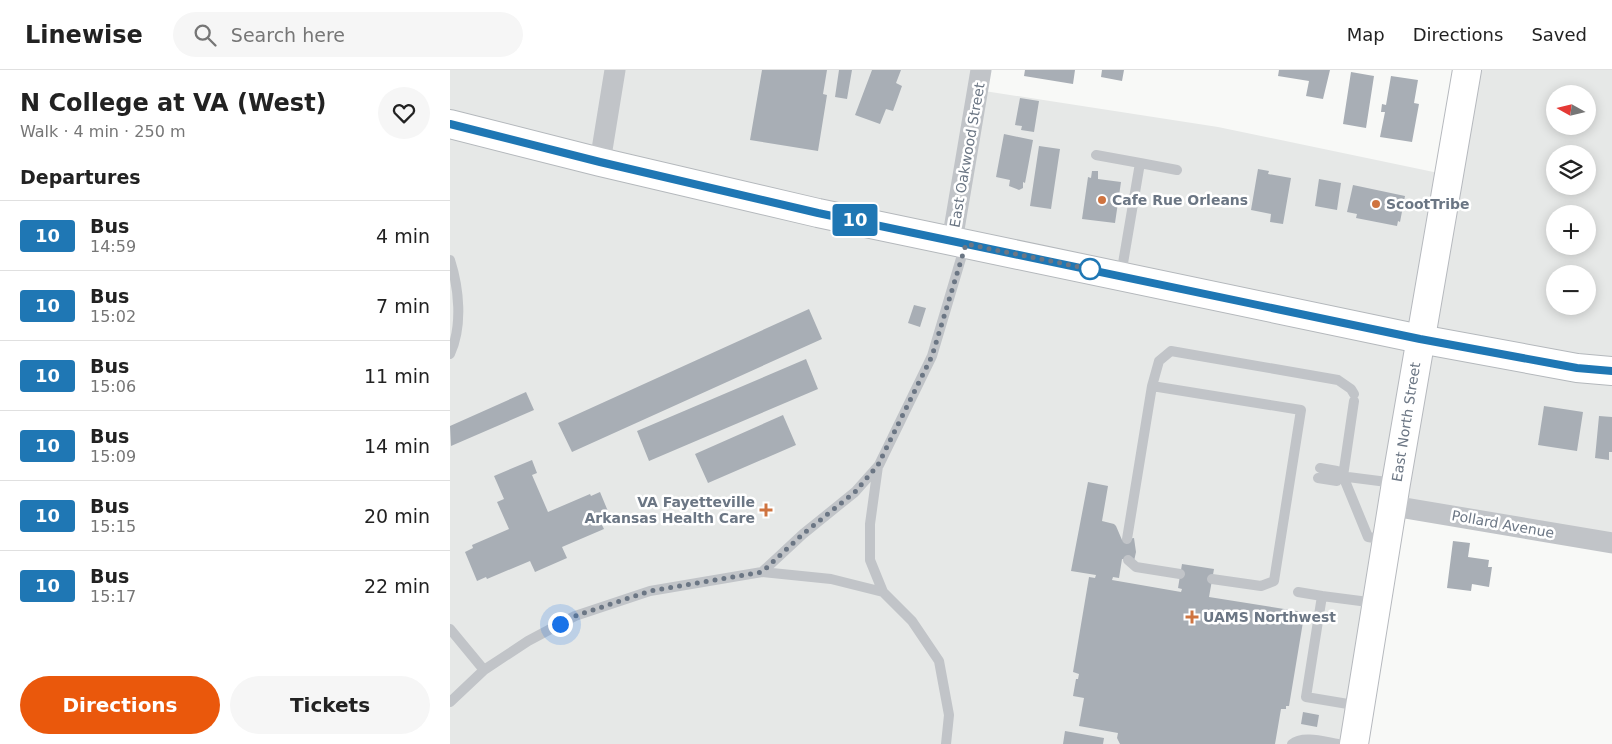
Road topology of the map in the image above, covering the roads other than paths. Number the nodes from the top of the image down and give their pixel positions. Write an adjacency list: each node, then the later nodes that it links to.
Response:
1 (615, 70): 6 (street)
2 (981, 70): 9 (street, East Oakwood Street)
3 (1467, 70): 12 (main road, East North Street)
4 (450, 124): 6 (main road)
5 (1096, 155): 7 (lane)
6 (600, 162): 9 (main road)
7 (1140, 163): 8 (lane); 11 (lane)
8 (1177, 170)
9 (959, 242): 11 (main road); 16 (lane)
10 (450, 260): 13 (lane)
11 (1120, 276): 12 (main road)
12 (1420, 339): 14 (main road); 20 (main road, East North Street)
13 (450, 354)
14 (1612, 371)
15 (1152, 386): 18 (lane); 21 (lane); 27 (lane)
16 (878, 465): 25 (lane); 28 (lane)
17 (1320, 468): 18 (lane)
18 (1341, 476): 19 (lane); 20 (lane); 22 (lane)
19 (1318, 478)
20 (1395, 494): 22 (main road, East North Street); 23 (street, Pollard Avenue)
21 (1128, 539)
22 (1387, 540): 31 (main road, East North Street)
23 (1612, 543)
24 (1128, 560): 26 (lane)
25 (762, 572): 28 (lane); 33 (lane)
26 (1180, 574)
27 (1212, 580)
28 (883, 592): 36 (lane)
29 (1298, 592): 30 (lane)
30 (1322, 596): 31 (lane); 35 (lane)
31 (1377, 603): 35 (main road, East North Street)
32 (450, 629): 33 (lane)
33 (484, 670): 34 (lane)
34 (450, 702)
35 (1360, 706): 39 (main road, East North Street)
36 (946, 744)
37 (1292, 744): 38 (lane)
38 (1338, 744)
39 (1354, 744)

